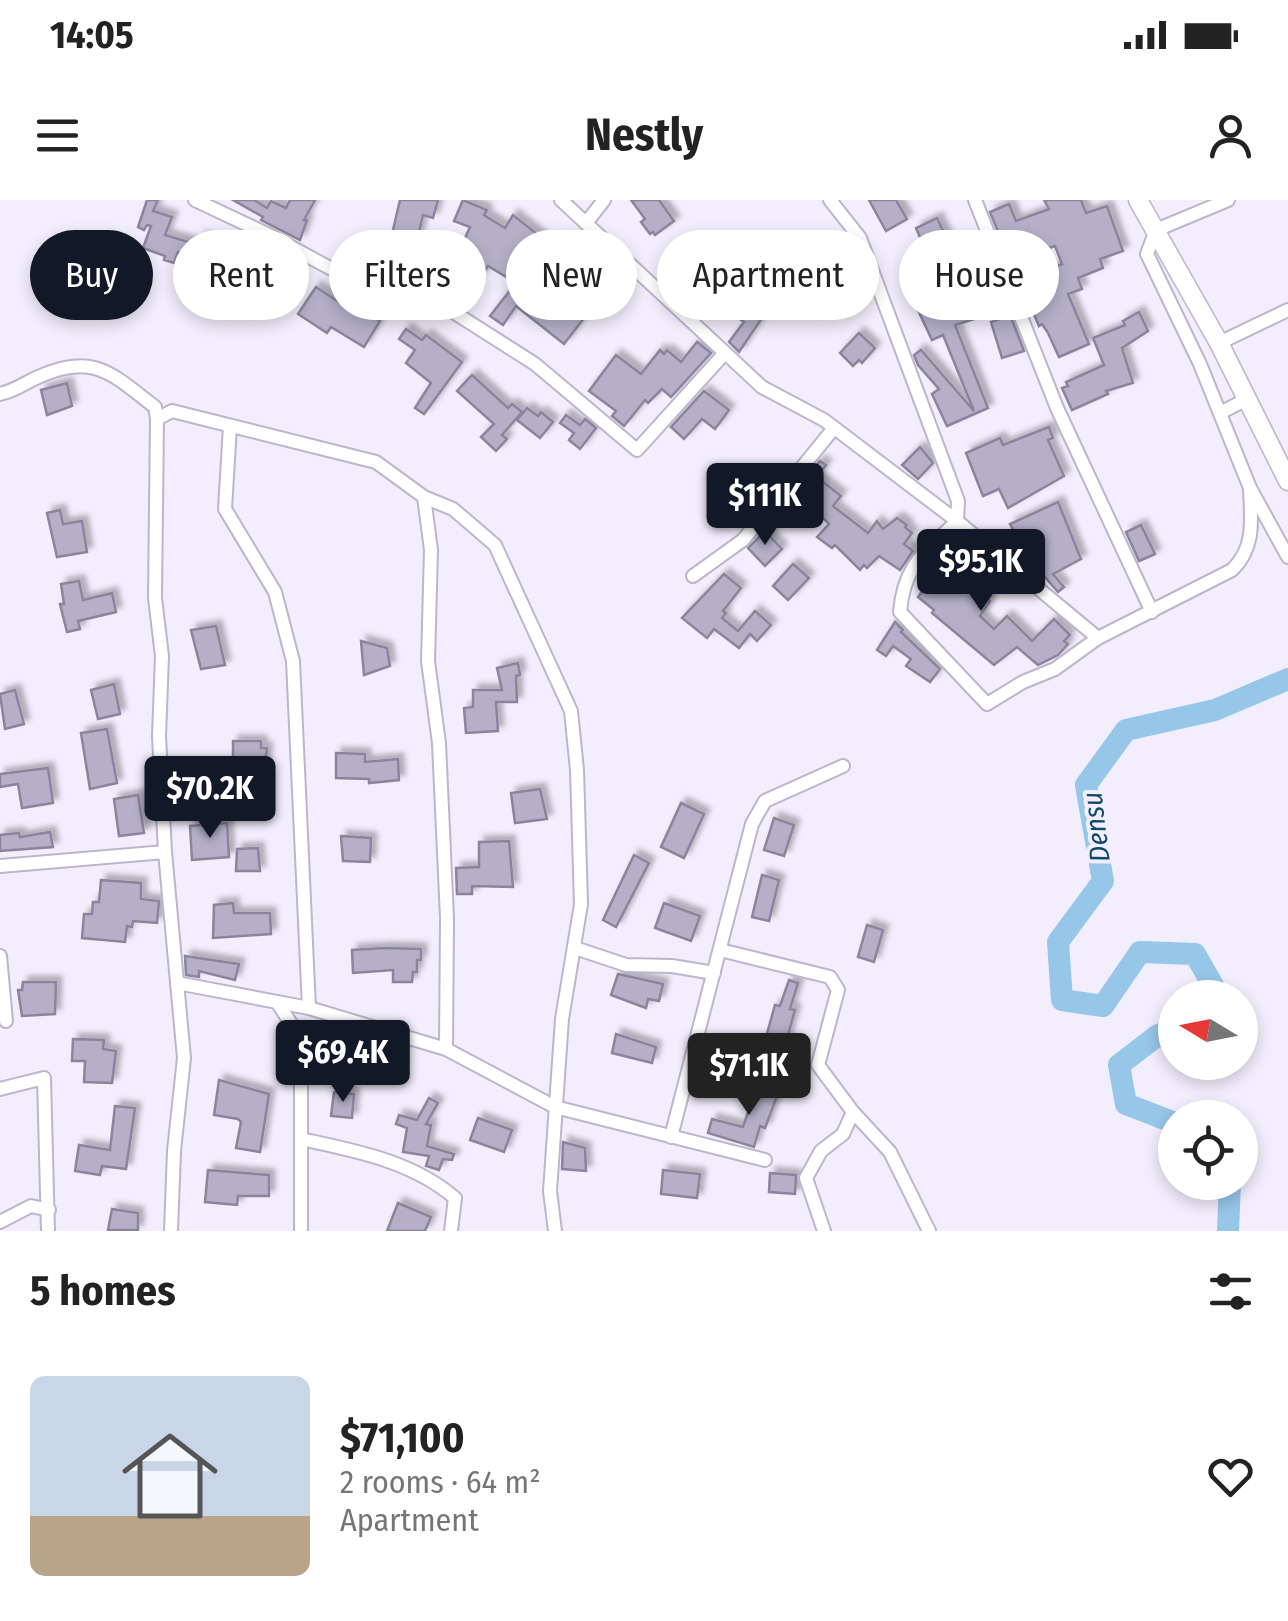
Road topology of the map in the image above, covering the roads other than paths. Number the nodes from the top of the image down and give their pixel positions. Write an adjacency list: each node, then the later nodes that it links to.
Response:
1 (194, 200): 8 (street)
2 (561, 200): 9 (street)
3 (604, 200): 9 (street)
4 (830, 200): 23 (street)
5 (976, 200): 26 (street)
6 (1138, 200): 10 (main road)
7 (1228, 200): 10 (street)
8 (214, 204): 13 (street)
9 (586, 223): 13 (street)
10 (1156, 230): 12 (main road); 16 (street)
11 (1288, 310): 12 (street)
12 (1220, 343): 15 (main road)
13 (724, 354): 19 (street)
14 (0, 394): 17 (street)
15 (1247, 399): 16 (street); 20 (main road)
16 (1220, 413): 21 (street)
17 (156, 419): 18 (street); 29 (street)
18 (230, 426): 22 (street); 37 (street)
19 (834, 428): 23 (street); 25 (street)
20 (1288, 482)
21 (1250, 488): 24 (street); 26 (street)
22 (424, 497): 31 (street); 39 (street)
23 (957, 521): 27 (street); 27 (street)
24 (1288, 557)
25 (694, 576)
26 (1152, 612): 27 (street)
27 (1098, 638)
28 (843, 766): 32 (street)
29 (164, 852): 30 (street); 35 (street)
30 (0, 866)
31 (575, 948): 34 (street); 41 (street)
32 (720, 950): 34 (street); 42 (street)
33 (0, 956): 38 (street)
34 (714, 972): 43 (street)
35 (177, 983): 36 (street); 49 (street)
36 (277, 1002): 37 (street); 44 (street)
37 (309, 1008): 39 (street)
38 (6, 1021)
39 (446, 1048): 41 (street)
40 (0, 1088): 46 (street)
41 (556, 1107): 43 (street); 52 (street)
42 (853, 1112): 53 (street); 54 (street)
43 (671, 1137): 45 (street)
44 (301, 1138): 50 (street); 51 (street)
45 (765, 1160)
46 (49, 1210): 47 (street); 48 (street)
47 (0, 1222)
48 (48, 1231)
49 (171, 1231)
50 (302, 1231)
51 (451, 1231)
52 (555, 1231)
53 (824, 1231)
54 (929, 1231)

